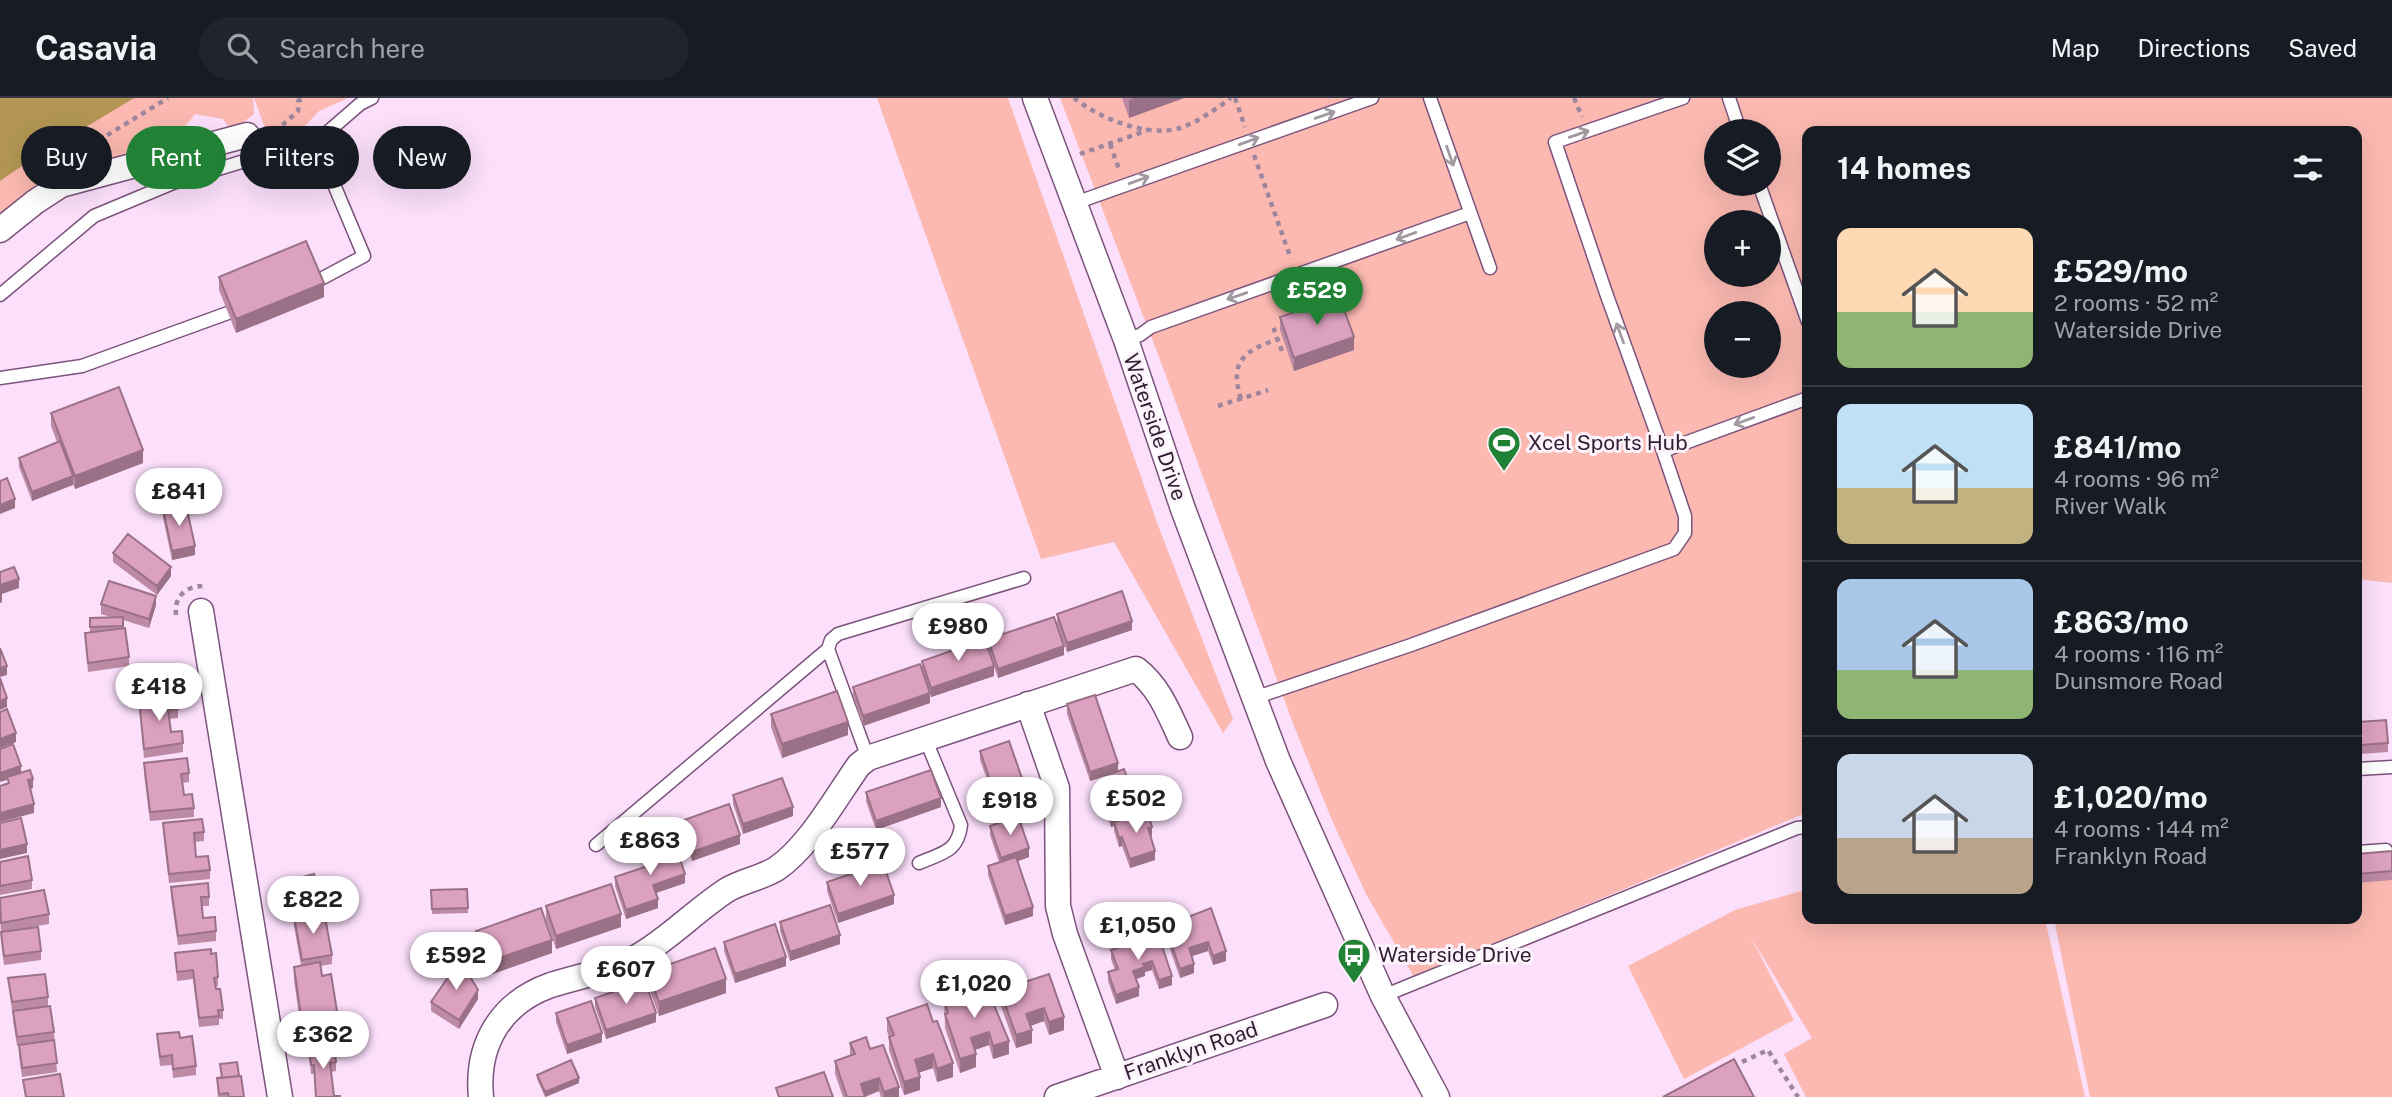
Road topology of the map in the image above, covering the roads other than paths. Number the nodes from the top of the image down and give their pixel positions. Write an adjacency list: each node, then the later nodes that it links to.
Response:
1 (372, 98): 8 (lane)
2 (1035, 98): 13 (street, Waterside Drive)
3 (1372, 98): 13 (lane, one-way to 3)
4 (1430, 98): 14 (lane, one-way to 14)
5 (1683, 98): 24 (lane, one-way to 5)
6 (1729, 98): 7 (lane)
7 (1736, 119)
8 (335, 126)
9 (240, 137): 15 (street)
10 (240, 162): 18 (lane)
11 (336, 189): 17 (lane)
12 (1763, 196): 19 (lane)
13 (1075, 203): 21 (street, Waterside Drive)
14 (1470, 213): 16 (lane); 21 (lane, one-way to 21)
15 (0, 230)
16 (1490, 268)
17 (317, 281)
18 (0, 295)
19 (1802, 304)
20 (228, 313): 22 (lane)
21 (1126, 340): 28 (street, Waterside Drive)
22 (0, 378)
23 (1802, 400): 24 (lane, one-way to 24)
24 (1663, 451): 28 (lane)
25 (1024, 578): 27 (lane)
26 (201, 611): 43 (street)
27 (828, 649): 32 (lane); 36 (lane)
28 (1254, 698): 40 (street, Waterside Drive)
29 (1028, 704): 30 (street); 31 (street); 42 (street)
30 (1180, 737)
31 (925, 738): 32 (street); 39 (lane)
32 (867, 758): 44 (street)
33 (2392, 767): 34 (lane)
34 (2362, 769)
35 (1802, 828): 40 (lane)
36 (596, 845)
37 (2386, 850): 38 (lane)
38 (2362, 852)
39 (919, 863)
40 (1383, 996): 46 (street, Waterside Drive)
41 (1325, 1005): 42 (street, Franklyn Road)
42 (1117, 1077): 45 (street, Franklyn Road)
43 (280, 1097)
44 (481, 1097)
45 (1058, 1097)
46 (1437, 1097)

